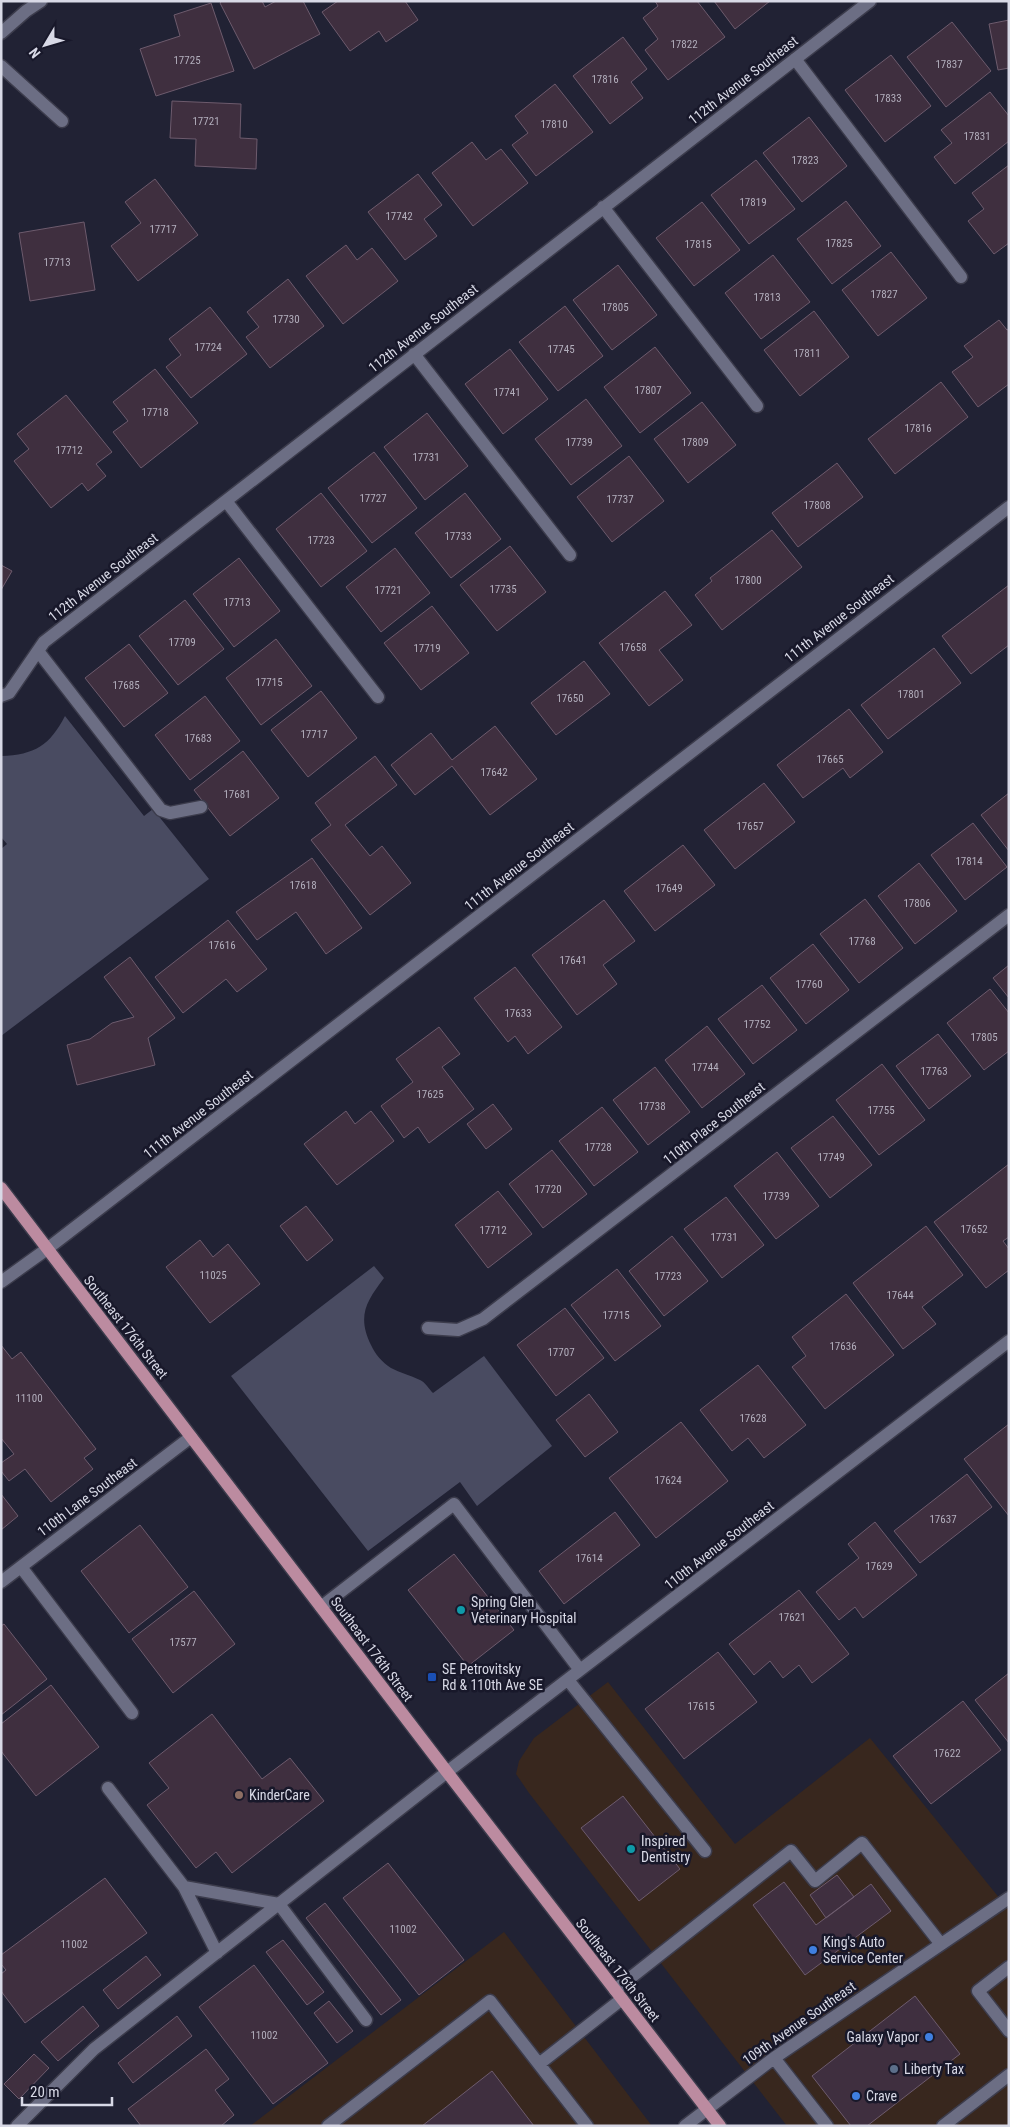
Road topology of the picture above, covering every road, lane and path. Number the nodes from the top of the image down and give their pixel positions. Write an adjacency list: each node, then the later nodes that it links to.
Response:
1 (41, 1): 3 (street)
2 (870, 1): 4 (street, 112th Avenue Southeast)
3 (1, 33)
4 (794, 59): 7 (street, 112th Avenue Southeast); 8 (street)
5 (1, 66): 6 (street)
6 (62, 121)
7 (604, 207): 9 (street, 112th Avenue Southeast); 10 (street)
8 (960, 277)
9 (414, 354): 11 (street, 112th Avenue Southeast); 13 (street)
10 (757, 406)
11 (226, 501): 14 (street, 112th Avenue Southeast); 16 (street)
12 (1009, 507): 20 (street, 111th Avenue Southeast)
13 (570, 554)
14 (38, 651): 15 (street, 112th Avenue Southeast); 17 (street)
15 (5, 694)
16 (378, 697)
17 (202, 807)
18 (1009, 915): 22 (street, 110th Place Southeast)
19 (1, 1188): 20 (main road, Southeast 176th Street)
20 (47, 1249): 21 (street, 111th Avenue Southeast); 24 (main road, Southeast 176th Street)
21 (1, 1282)
22 (428, 1328)
23 (1009, 1340): 28 (street, 110th Avenue Southeast)
24 (191, 1437): 25 (street, 110th Lane Southeast); 27 (main road, Southeast 176th Street)
25 (21, 1567): 26 (street, 110th Lane Southeast); 30 (street)
26 (1, 1582)
27 (321, 1607): 28 (street); 31 (main road, Southeast 176th Street)
28 (580, 1670): 29 (street, 110th Avenue Southeast)
29 (568, 1680): 31 (street, 110th Avenue Southeast); 33 (street)
30 (132, 1712)
31 (447, 1772): 36 (street, 110th Avenue Southeast); 40 (main road, Southeast 176th Street)
32 (108, 1788): 34 (street)
33 (704, 1851)
34 (184, 1887): 36 (street); 38 (street)
35 (1009, 1898): 37 (street, 109th Avenue Southeast)
36 (279, 1904): 38 (street, 110th Avenue Southeast); 41 (street)
37 (940, 1943): 40 (street); 43 (street, 109th Avenue Southeast)
38 (217, 1953): 47 (street, 110th Avenue Southeast)
39 (1009, 1967): 42 (street)
40 (619, 1995): 44 (street); 46 (main road, Southeast 176th Street)
41 (366, 2020)
42 (1009, 2031)
43 (774, 2058): 46 (street, 109th Avenue Southeast); 52 (street)
44 (539, 2064): 48 (street); 49 (street)
45 (1009, 2075): 53 (street)
46 (707, 2108): 50 (street, 109th Avenue Southeast); 51 (main road, Southeast 176th Street)
47 (17, 2126)
48 (328, 2126)
49 (587, 2126)
50 (685, 2126)
51 (720, 2126)
52 (827, 2126)
53 (943, 2126)

